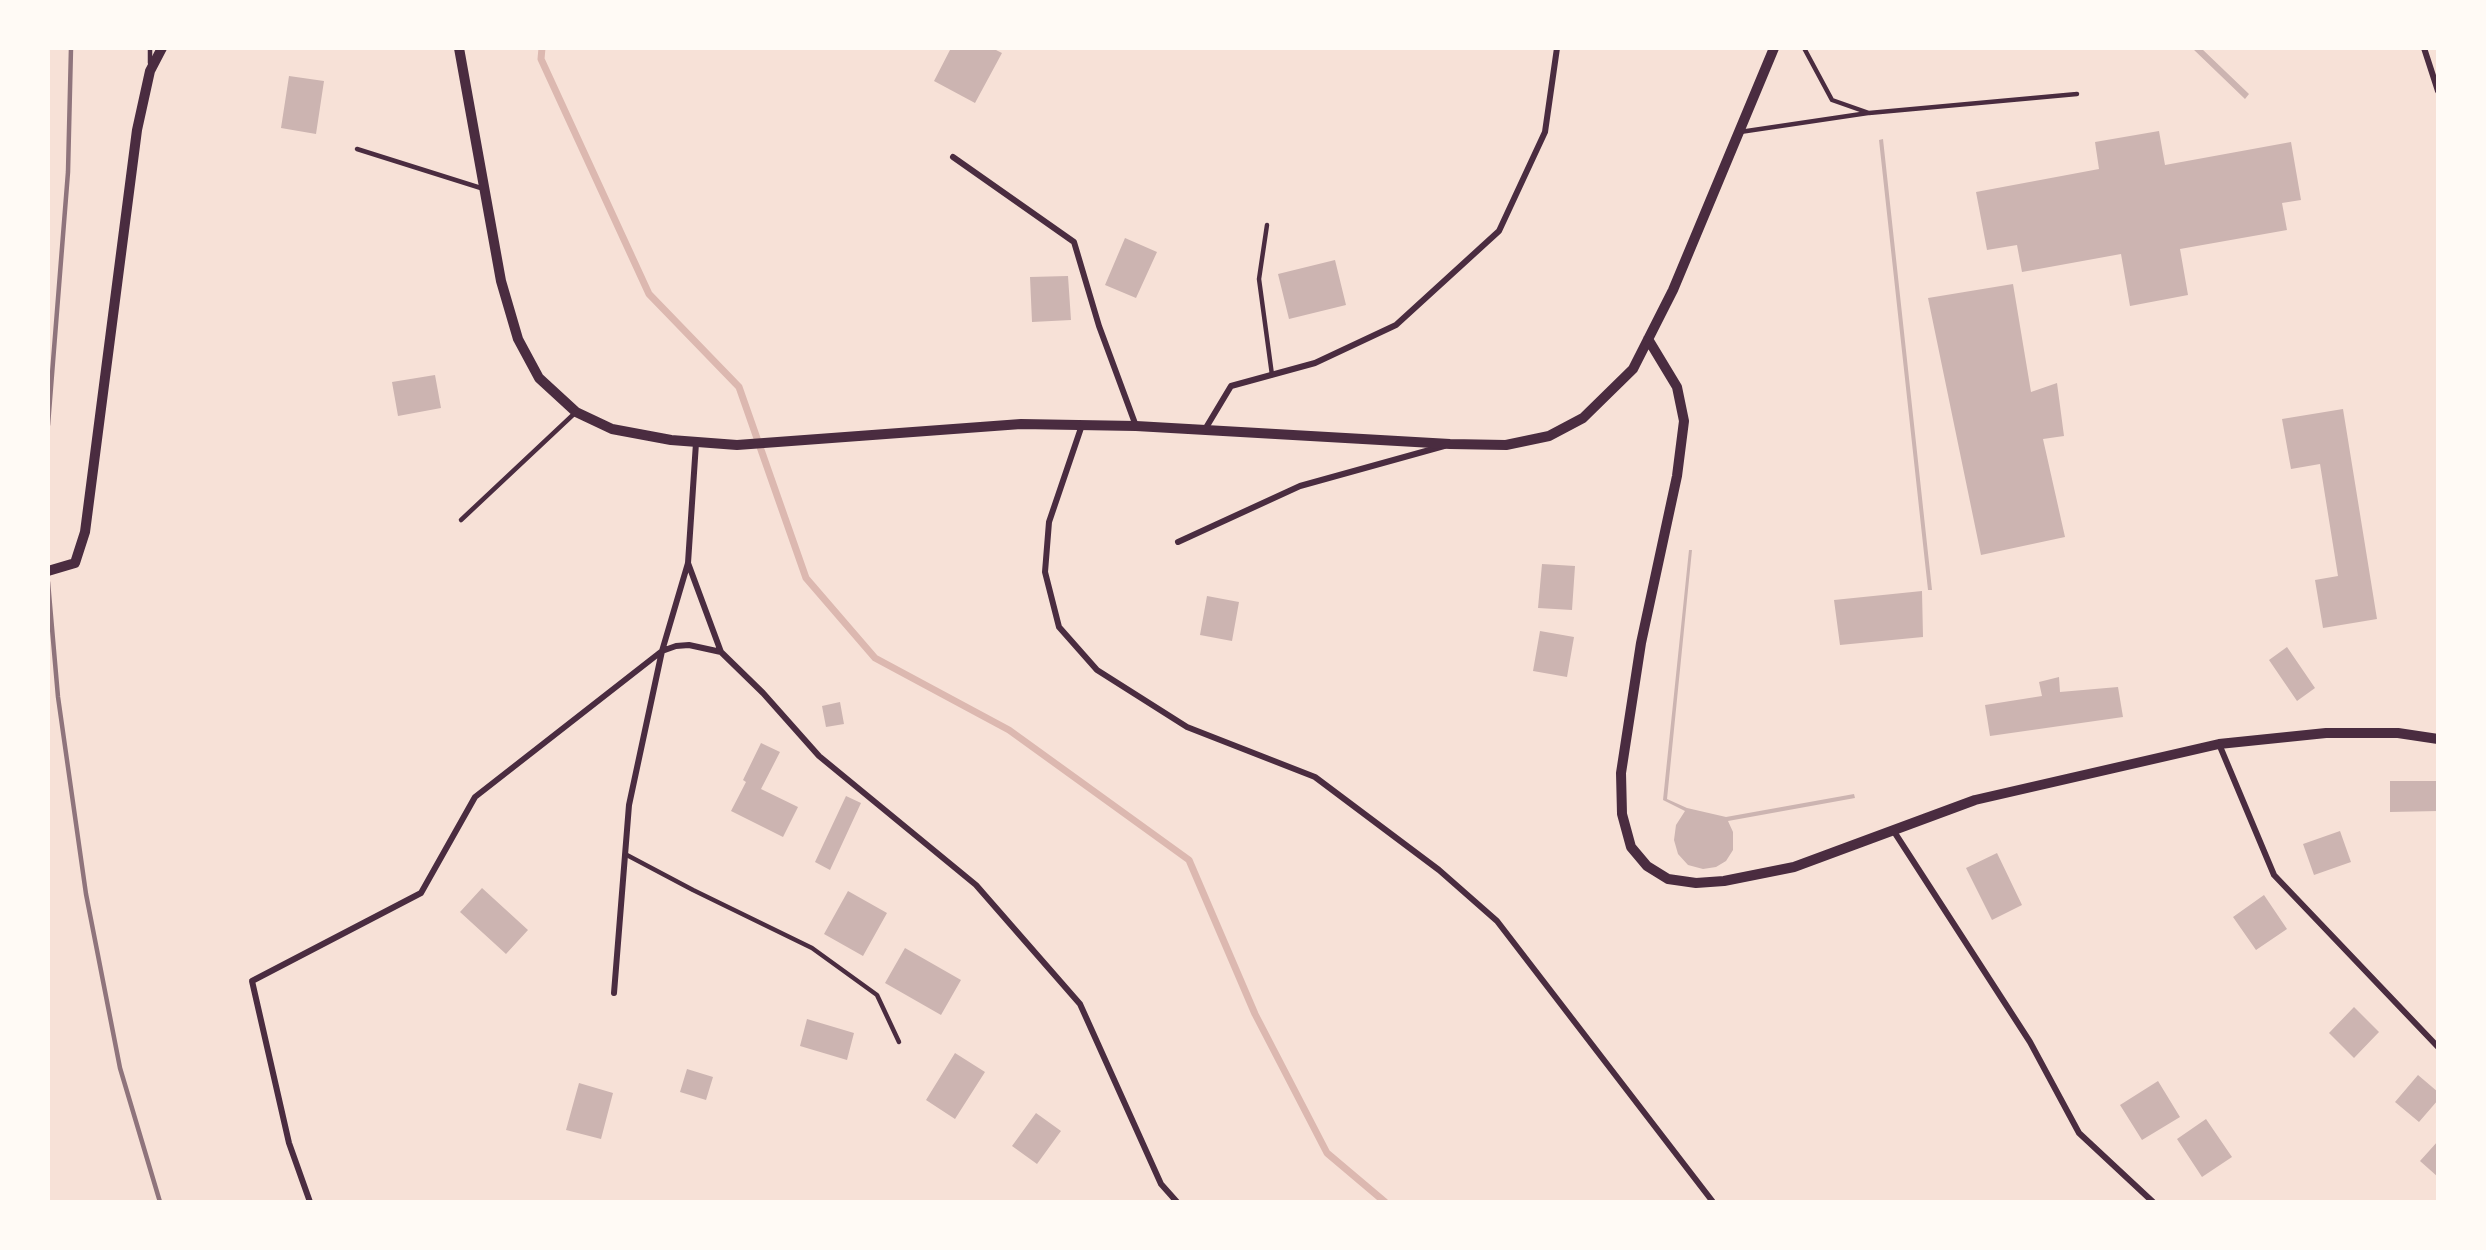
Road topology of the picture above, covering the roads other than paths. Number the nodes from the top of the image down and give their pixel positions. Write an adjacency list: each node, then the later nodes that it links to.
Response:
1 (150, 48): 8 (lane)
2 (162, 48): 8 (street)
3 (459, 48): 15 (street)
4 (1557, 48): 18 (street)
5 (1774, 48): 12 (street)
6 (1804, 48): 11 (lane)
7 (2424, 48): 9 (street)
8 (150, 71): 28 (street)
9 (2438, 91)
10 (2077, 94): 11 (lane)
11 (1869, 113): 12 (lane)
12 (1737, 133): 17 (street)
13 (357, 150): 15 (lane)
14 (953, 157): 21 (street)
15 (486, 189): 19 (street)
16 (1267, 225): 18 (lane)
17 (1648, 339): 24 (street); 33 (street)
18 (1272, 375): 22 (street)
19 (576, 412): 23 (street); 25 (lane)
20 (1082, 424): 21 (street); 23 (street); 40 (street)
21 (1136, 426): 22 (street)
22 (1204, 431): 24 (street)
23 (696, 443): 27 (street)
24 (1450, 444): 26 (street)
25 (461, 520)
26 (1178, 542)
27 (688, 563): 29 (street); 30 (street)
28 (48, 571)
29 (662, 651): 30 (street); 34 (street); 38 (street)
30 (721, 652): 39 (street)
31 (2438, 739): 32 (street)
32 (2219, 744): 33 (street); 37 (street)
33 (1892, 829): 41 (street)
34 (625, 854): 35 (street); 36 (lane)
35 (614, 993)
36 (899, 1042)
37 (2438, 1047)
38 (310, 1202)
39 (1177, 1202)
40 (1713, 1202)
41 (2153, 1202)

